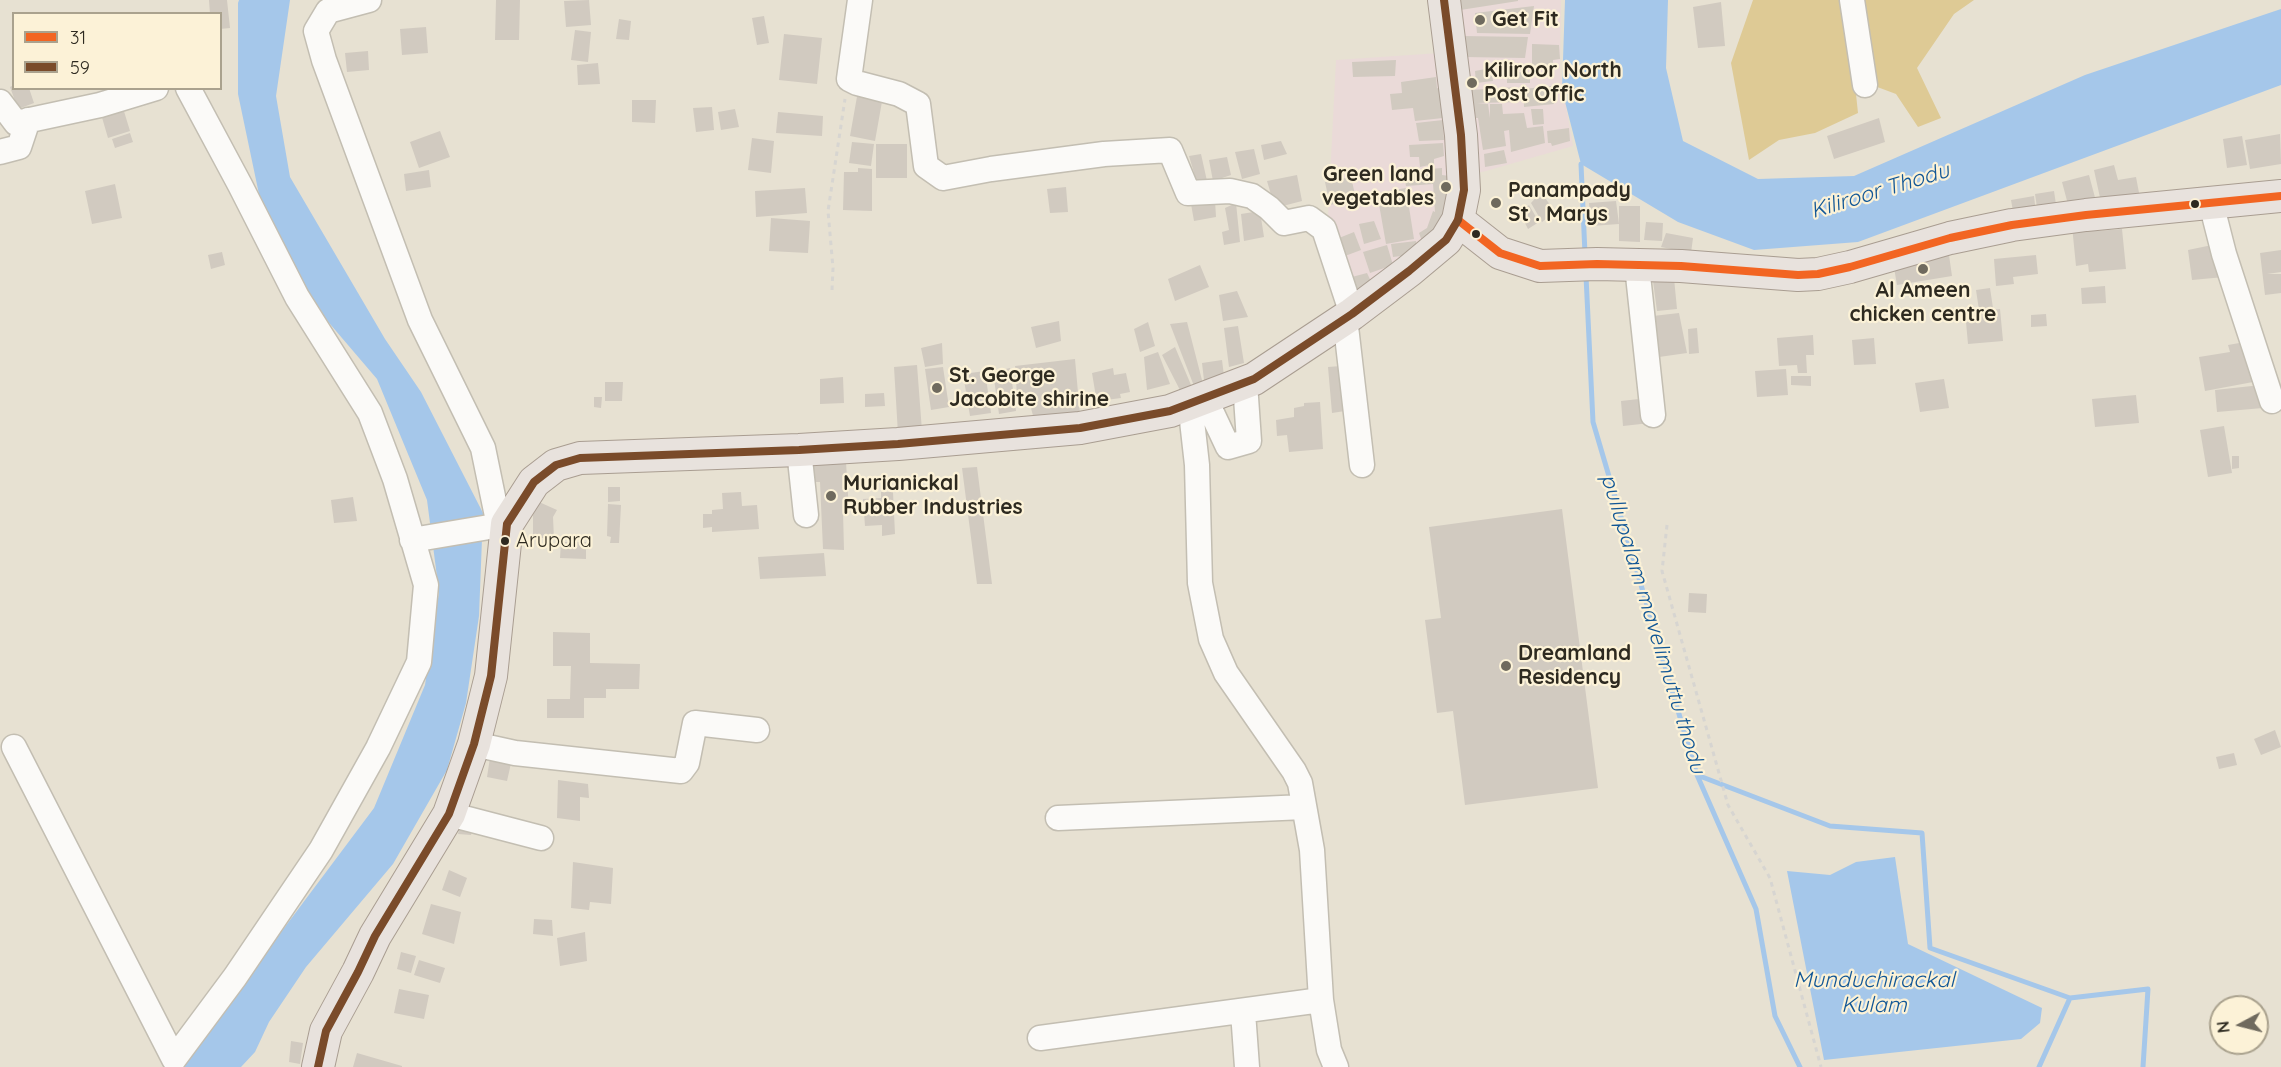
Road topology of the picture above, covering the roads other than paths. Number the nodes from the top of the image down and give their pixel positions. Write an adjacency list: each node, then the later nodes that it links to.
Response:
1 (369, 0): 23 (street)
2 (860, 0): 15 (street)
3 (1444, 0): 13 (main road)
4 (1852, 0): 5 (street)
5 (1865, 85)
6 (149, 90): 9 (street)
7 (189, 90): 24 (street)
8 (0, 102): 9 (street)
9 (28, 120): 10 (street)
10 (0, 152)
11 (2281, 196): 12 (main road)
12 (2211, 203): 14 (main road); 18 (street)
13 (1458, 220): 14 (main road); 15 (main road)
14 (1637, 266): 19 (street)
15 (1348, 316): 16 (main road); 21 (street)
16 (1245, 383): 17 (main road); 17 (street)
17 (1198, 400): 20 (main road); 28 (street)
18 (2272, 401)
19 (1653, 415)
20 (798, 450): 22 (street); 23 (main road)
21 (1362, 465)
22 (806, 515)
23 (502, 524): 24 (street); 26 (main road)
24 (412, 540): 35 (street)
25 (758, 730): 26 (street)
26 (474, 744): 29 (main road)
27 (14, 747): 35 (street)
28 (1304, 807): 30 (street); 32 (street)
29 (449, 814): 31 (street); 36 (main road)
30 (1058, 818)
31 (541, 838)
32 (1322, 1000): 33 (street); 38 (street)
33 (1244, 1012): 34 (street); 37 (street)
34 (1040, 1038)
35 (170, 1063)
36 (318, 1067)
37 (1247, 1067)
38 (1336, 1067)

